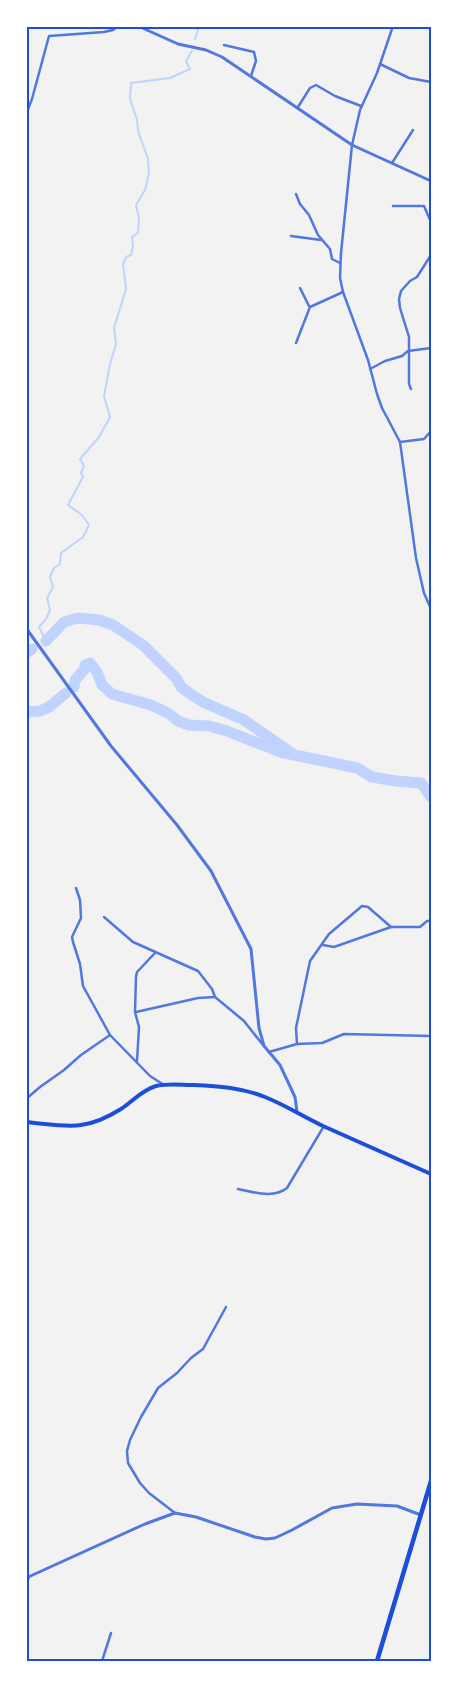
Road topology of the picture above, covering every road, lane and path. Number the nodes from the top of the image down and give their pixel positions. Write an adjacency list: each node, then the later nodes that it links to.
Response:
1 (118, 26): 10 (street)
2 (138, 26): 6 (street)
3 (393, 26): 5 (street)
4 (224, 45): 6 (street)
5 (380, 64): 7 (street); 8 (street)
6 (251, 76): 9 (street)
7 (431, 82)
8 (361, 106): 9 (street); 12 (street)
9 (298, 107): 12 (street)
10 (26, 114)
11 (413, 130): 13 (street)
12 (352, 145): 13 (street); 21 (street)
13 (392, 163): 14 (street)
14 (431, 180)
15 (296, 194): 19 (street)
16 (393, 206): 17 (street)
17 (431, 222)
18 (291, 236): 19 (street)
19 (321, 240): 21 (street)
20 (431, 255): 27 (street)
21 (340, 263): 23 (street)
22 (300, 288): 24 (street)
23 (343, 292): 24 (street); 28 (street)
24 (310, 307): 25 (street)
25 (296, 343)
26 (431, 348): 27 (street)
27 (408, 351): 28 (street); 29 (street)
28 (370, 369): 31 (street)
29 (411, 389)
30 (431, 431): 31 (street)
31 (400, 442): 32 (street)
32 (431, 609)
33 (26, 628): 45 (street)
34 (76, 888): 42 (street)
35 (104, 917): 39 (street)
36 (431, 921): 37 (street)
37 (392, 927): 38 (street); 38 (street)
38 (322, 945): 44 (street)
39 (155, 953): 40 (street); 41 (street)
40 (215, 998): 41 (street); 45 (street)
41 (135, 1012): 47 (street)
42 (110, 1035): 47 (street); 49 (street)
43 (431, 1036): 44 (street)
44 (297, 1044): 46 (street)
45 (264, 1046): 46 (street)
46 (268, 1052): 50 (street)
47 (137, 1062): 48 (street)
48 (166, 1085): 50 (main road); 51 (main road)
49 (26, 1099)
50 (297, 1114): 52 (main road)
51 (26, 1122)
52 (324, 1126): 53 (main road); 54 (street)
53 (431, 1174)
54 (238, 1189)
55 (226, 1307): 57 (street)
56 (431, 1481): 58 (main road)
57 (175, 1513): 58 (street); 59 (street)
58 (421, 1515): 63 (main road)
59 (27, 1578): 60 (street)
60 (26, 1583)
61 (111, 1633): 62 (street)
62 (102, 1661)
63 (377, 1661)

